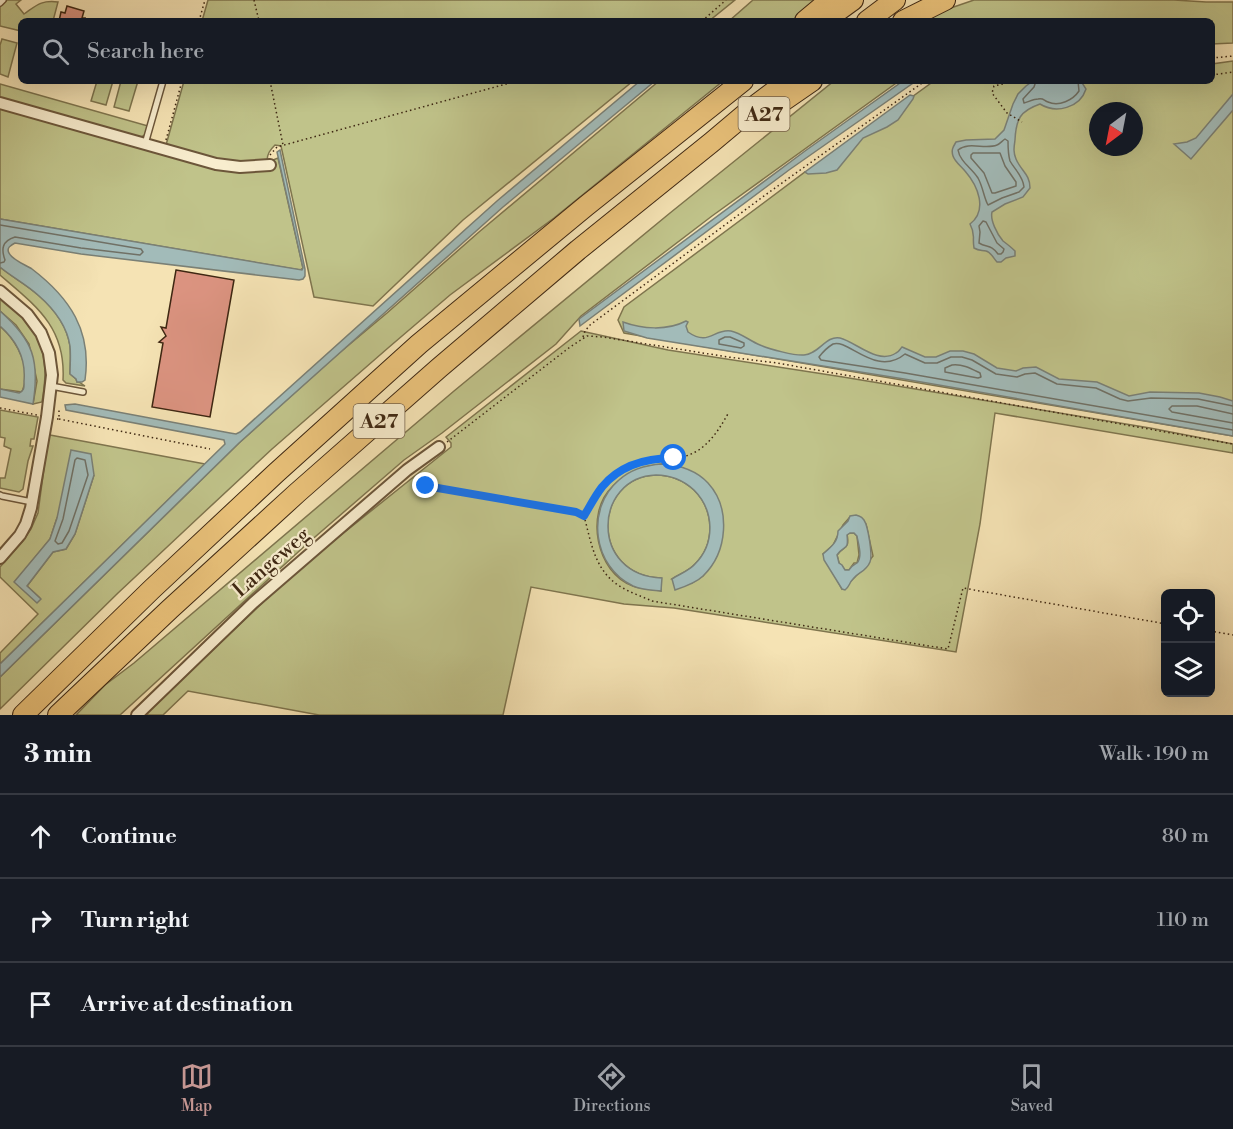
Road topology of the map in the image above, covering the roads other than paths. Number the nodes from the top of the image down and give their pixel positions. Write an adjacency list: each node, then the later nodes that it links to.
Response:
1 (3, 0): 6 (lane)
2 (830, 0): 7 (highway)
3 (853, 0): 8 (highway)
4 (895, 0): 9 (highway)
5 (945, 0): 10 (highway)
6 (0, 3)
7 (809, 18)
8 (828, 18)
9 (871, 18)
10 (909, 18)
11 (162, 84): 18 (lane)
12 (724, 84): 20 (highway, A27)
13 (739, 84): 20 (highway, A27)
14 (784, 84): 17 (highway, A27)
15 (808, 84): 17 (highway, A27)
16 (0, 103): 18 (street)
17 (712, 142): 29 (highway, A27)
18 (146, 144): 19 (street)
19 (270, 165)
20 (586, 206): 28 (highway, A27)
21 (0, 291): 22 (street)
22 (51, 386): 23 (lane); 26 (street)
23 (83, 392)
24 (439, 447): 30 (street, Langeweg)
25 (0, 495): 26 (lane)
26 (32, 502): 27 (street)
27 (0, 558)
28 (23, 715)
29 (58, 715)
30 (137, 715)

